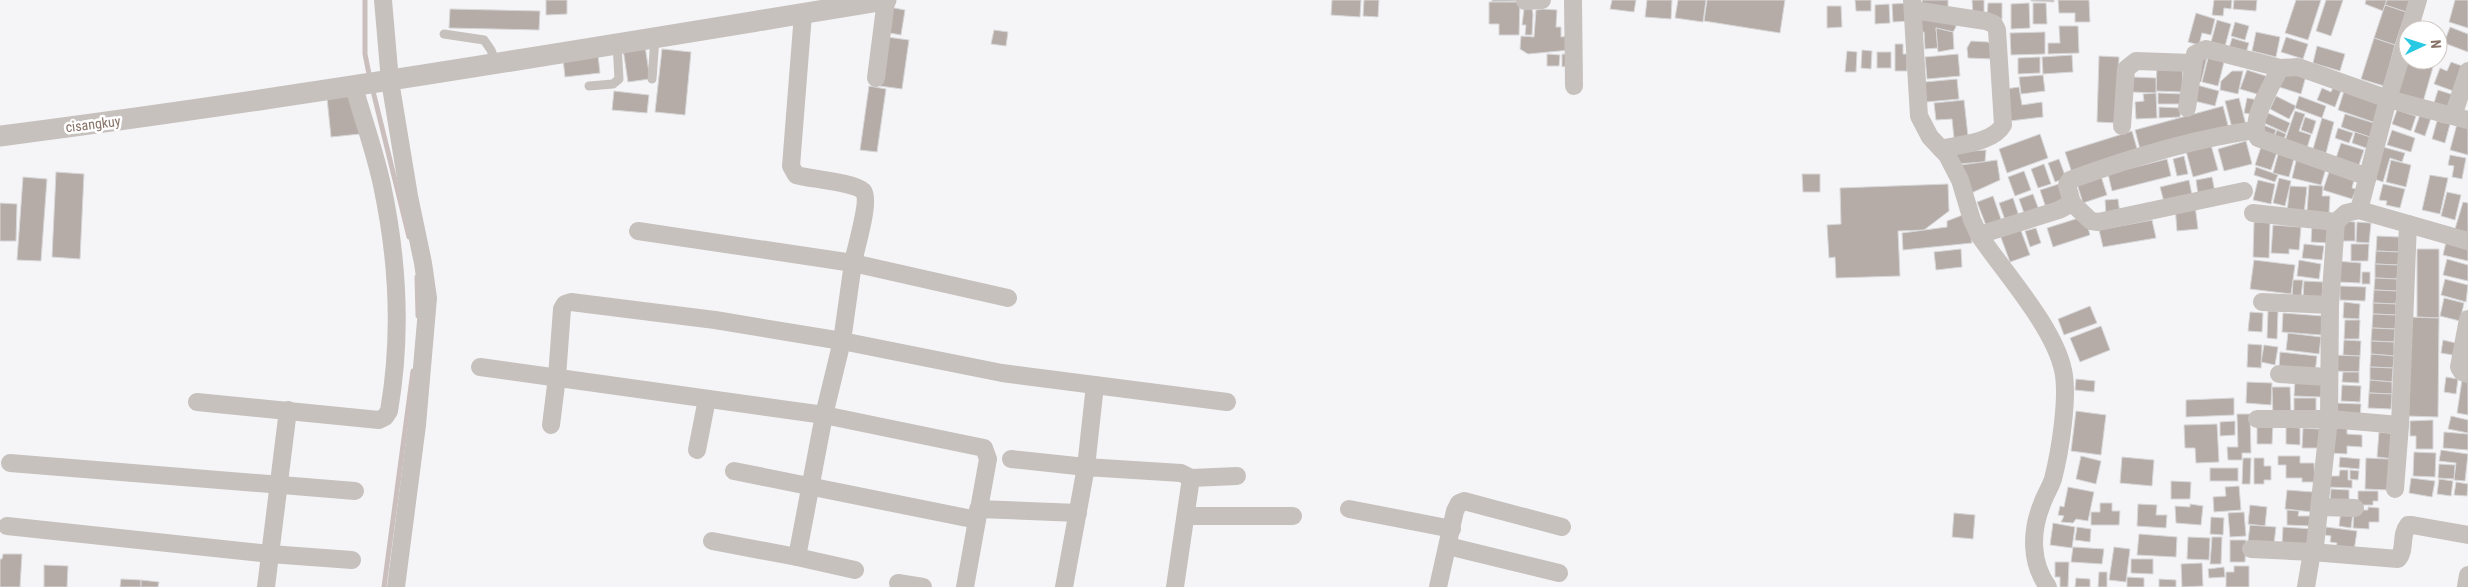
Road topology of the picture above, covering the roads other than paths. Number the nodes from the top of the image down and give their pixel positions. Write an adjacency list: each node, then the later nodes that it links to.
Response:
1 (383, 0): 18 (street)
2 (886, 0): 6 (street, cisangkuy); 16 (street)
3 (1573, 0): 20 (street)
4 (2418, 0): 7 (street)
5 (1912, 5): 27 (street); 27 (street)
6 (803, 14): 9 (street, cisangkuy); 38 (street)
7 (2412, 20)
8 (444, 34): 12 (lane)
9 (655, 37): 10 (street, cisangkuy); 17 (lane)
10 (617, 44): 12 (street, cisangkuy); 19 (lane)
11 (2193, 63): 14 (street); 22 (street); 24 (street)
12 (496, 65): 18 (street, cisangkuy)
13 (2398, 66): 21 (street)
14 (2280, 68): 21 (street); 25 (street)
15 (2468, 71): 23 (street)
16 (876, 78)
17 (652, 79)
18 (371, 84): 26 (street, cisangkuy); 53 (street); 92 (street)
19 (590, 86)
20 (1574, 86)
21 (2388, 99): 23 (street); 28 (street)
22 (2187, 108)
23 (2461, 118)
24 (2122, 126)
25 (2255, 130): 28 (street); 30 (street)
26 (0, 136)
27 (1941, 149): 36 (street)
28 (2368, 177): 31 (street)
29 (2244, 191): 30 (street)
30 (2072, 203): 36 (street)
31 (2359, 210): 33 (street); 34 (street)
32 (2253, 213): 33 (street)
33 (2336, 222): 41 (street)
34 (2408, 224): 37 (street); 57 (street)
35 (638, 231): 38 (street)
36 (1979, 235): 98 (street)
37 (2468, 241)
38 (853, 263): 39 (street); 43 (street)
39 (1008, 298)
40 (2262, 302): 41 (street)
41 (2330, 304): 48 (street)
42 (2468, 319): 46 (street)
43 (842, 341): 47 (street); 49 (street); 54 (street)
44 (480, 367): 47 (street)
45 (2279, 374): 48 (street)
46 (2468, 374)
47 (557, 377): 50 (street); 58 (street)
48 (2329, 377): 56 (street)
49 (1095, 385): 52 (street); 62 (street)
50 (707, 399): 54 (street); 59 (street)
51 (197, 402): 53 (street)
52 (1228, 402)
53 (288, 410): 66 (street)
54 (824, 415): 67 (street); 74 (street)
55 (2257, 419): 56 (street)
56 (2329, 419): 57 (street); 70 (street)
57 (2400, 425): 68 (street)
58 (551, 426)
59 (697, 450)
60 (1011, 459): 62 (street)
61 (10, 463): 66 (street)
62 (1086, 467): 65 (street); 73 (street)
63 (734, 472): 67 (street)
64 (1237, 476): 65 (street)
65 (1191, 478): 75 (street)
66 (278, 486): 69 (street); 84 (street)
67 (810, 487): 74 (street); 85 (street)
68 (2395, 489)
69 (355, 491)
70 (2320, 507): 71 (street); 83 (street)
71 (2355, 508)
72 (1349, 509): 80 (street)
73 (1078, 513): 74 (street); 95 (street)
74 (977, 514): 94 (street)
75 (1186, 516): 76 (street); 96 (street)
76 (1293, 516)
77 (7, 526): 84 (street)
78 (1562, 526): 80 (street)
79 (2468, 535): 83 (street)
80 (1450, 537): 88 (street); 97 (street)
81 (712, 541): 85 (street)
82 (2251, 549): 83 (street)
83 (2312, 552): 99 (street)
84 (270, 554): 86 (street); 91 (street)
85 (798, 557): 87 (street)
86 (352, 560)
87 (855, 570)
88 (1558, 573)
89 (2468, 575): 100 (street)
90 (898, 583): 93 (street)
91 (266, 587)
92 (396, 587)
93 (923, 587)
94 (965, 587)
95 (1064, 587)
96 (1176, 587)
97 (1438, 587)
98 (2048, 587)
99 (2306, 587)
100 (2466, 587)

